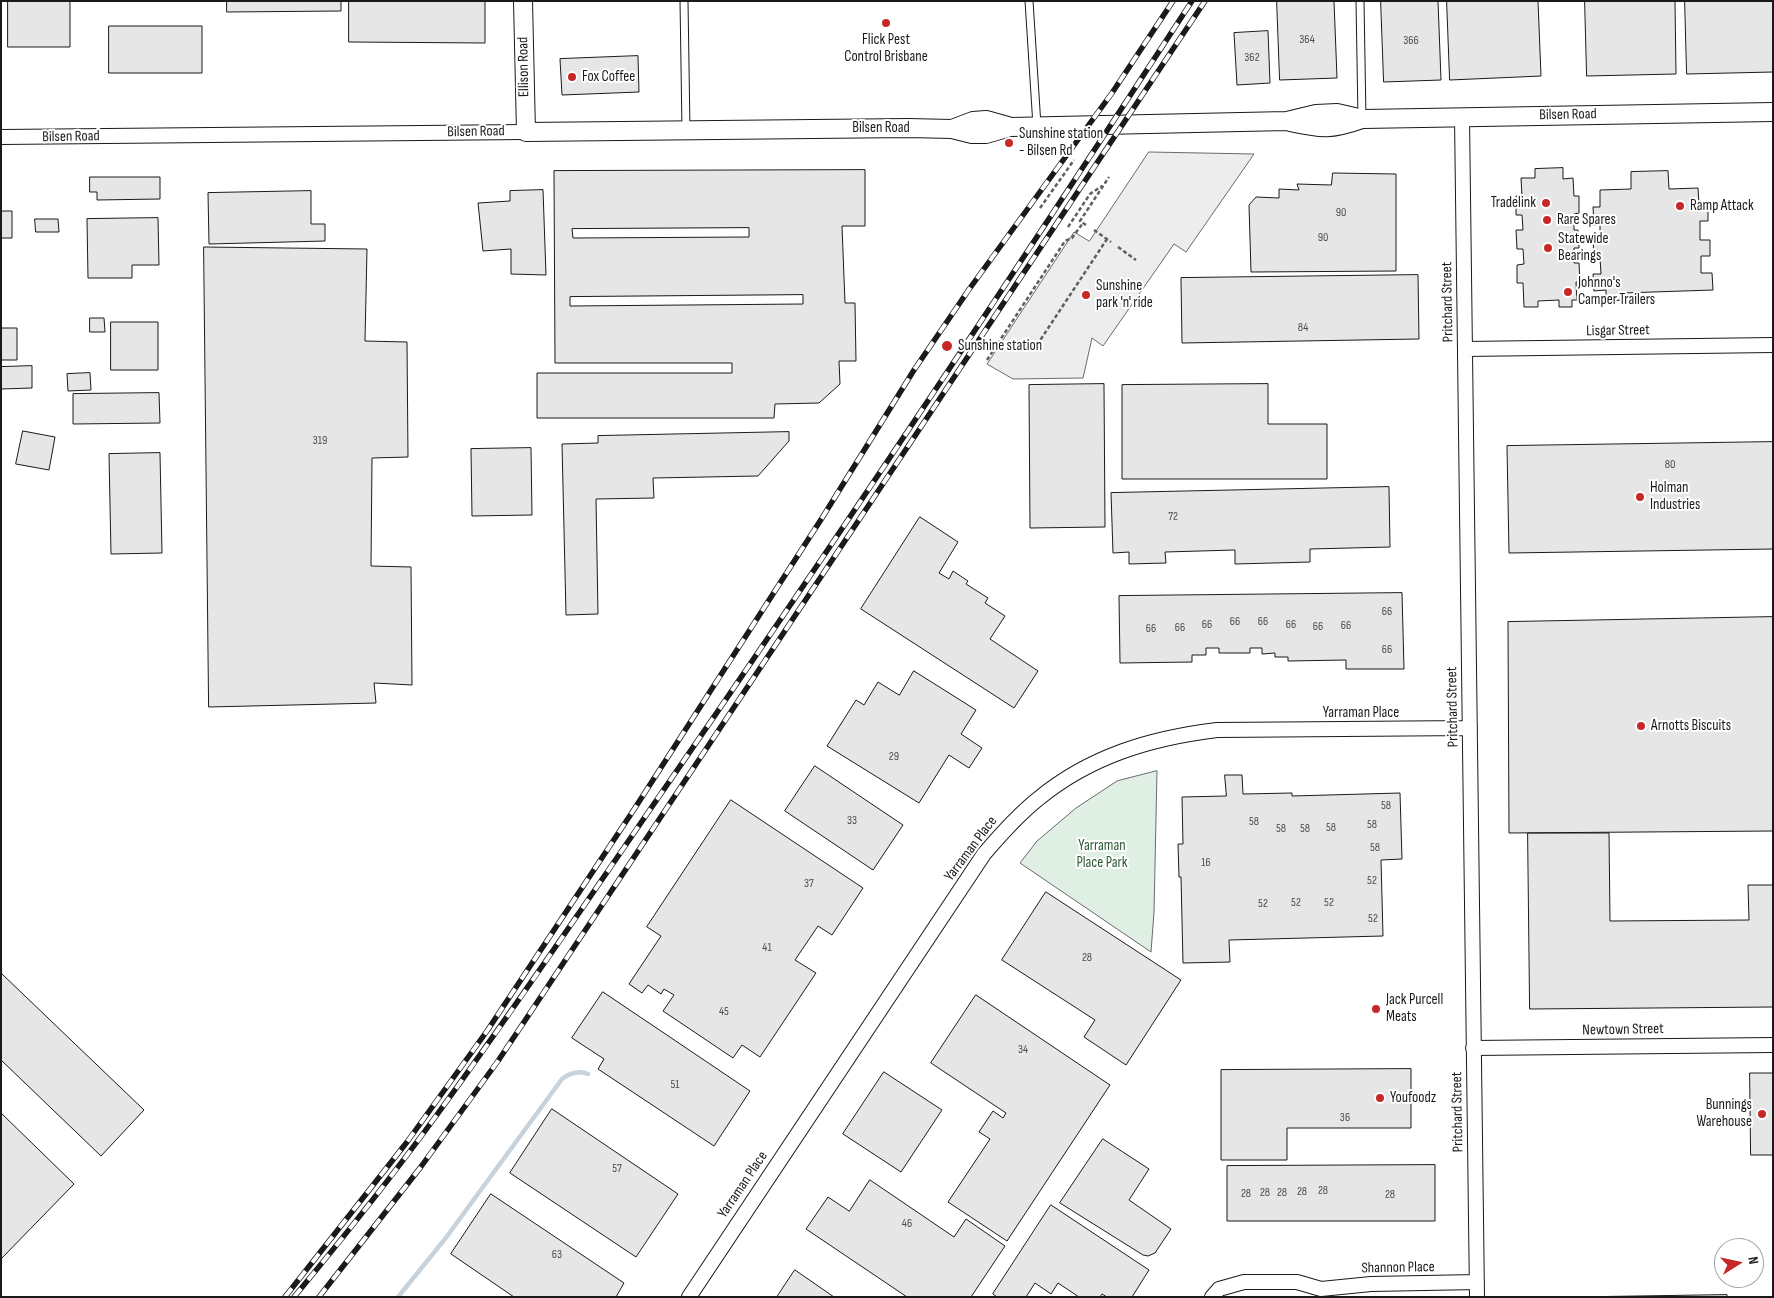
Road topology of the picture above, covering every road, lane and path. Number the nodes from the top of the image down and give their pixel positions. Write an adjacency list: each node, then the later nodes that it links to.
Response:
1 (523, 1): 10 (street, Ellison Road)
2 (684, 1): 9 (lane)
3 (1029, 1): 8 (lane)
4 (1360, 1): 7 (lane)
5 (1773, 112): 6 (street, Bilsen Road)
6 (1462, 116): 7 (street, Bilsen Road); 24 (street, Pritchard Street)
7 (1362, 119): 8 (street, Bilsen Road)
8 (1037, 127): 9 (street, Bilsen Road)
9 (686, 130): 10 (street, Bilsen Road)
10 (526, 132): 11 (street, Bilsen Road)
11 (1, 138)
12 (1074, 160): 15 (path)
13 (1109, 177): 14 (path)
14 (1104, 185): 16 (path); 25 (path)
15 (1040, 208)
16 (1068, 226)
17 (1094, 230): 18 (path)
18 (1107, 239): 19 (path); 22 (path)
19 (1111, 242)
20 (1118, 248): 21 (path)
21 (1136, 260)
22 (1037, 345)
23 (1773, 345): 24 (street, Lisgar Street)
24 (1465, 349): 26 (street, Pritchard Street)
25 (987, 360)
26 (1470, 728): 28 (street, Pritchard Street); 31 (street, Yarraman Place)
27 (1773, 1044): 28 (street, Newtown Street)
28 (1473, 1048): 29 (street, Pritchard Street)
29 (1476, 1282): 30 (street, Shannon Place); 33 (street, Pritchard Street)
30 (1317, 1293): 32 (street, Shannon Place)
31 (688, 1297)
32 (1212, 1297)
33 (1477, 1297)

